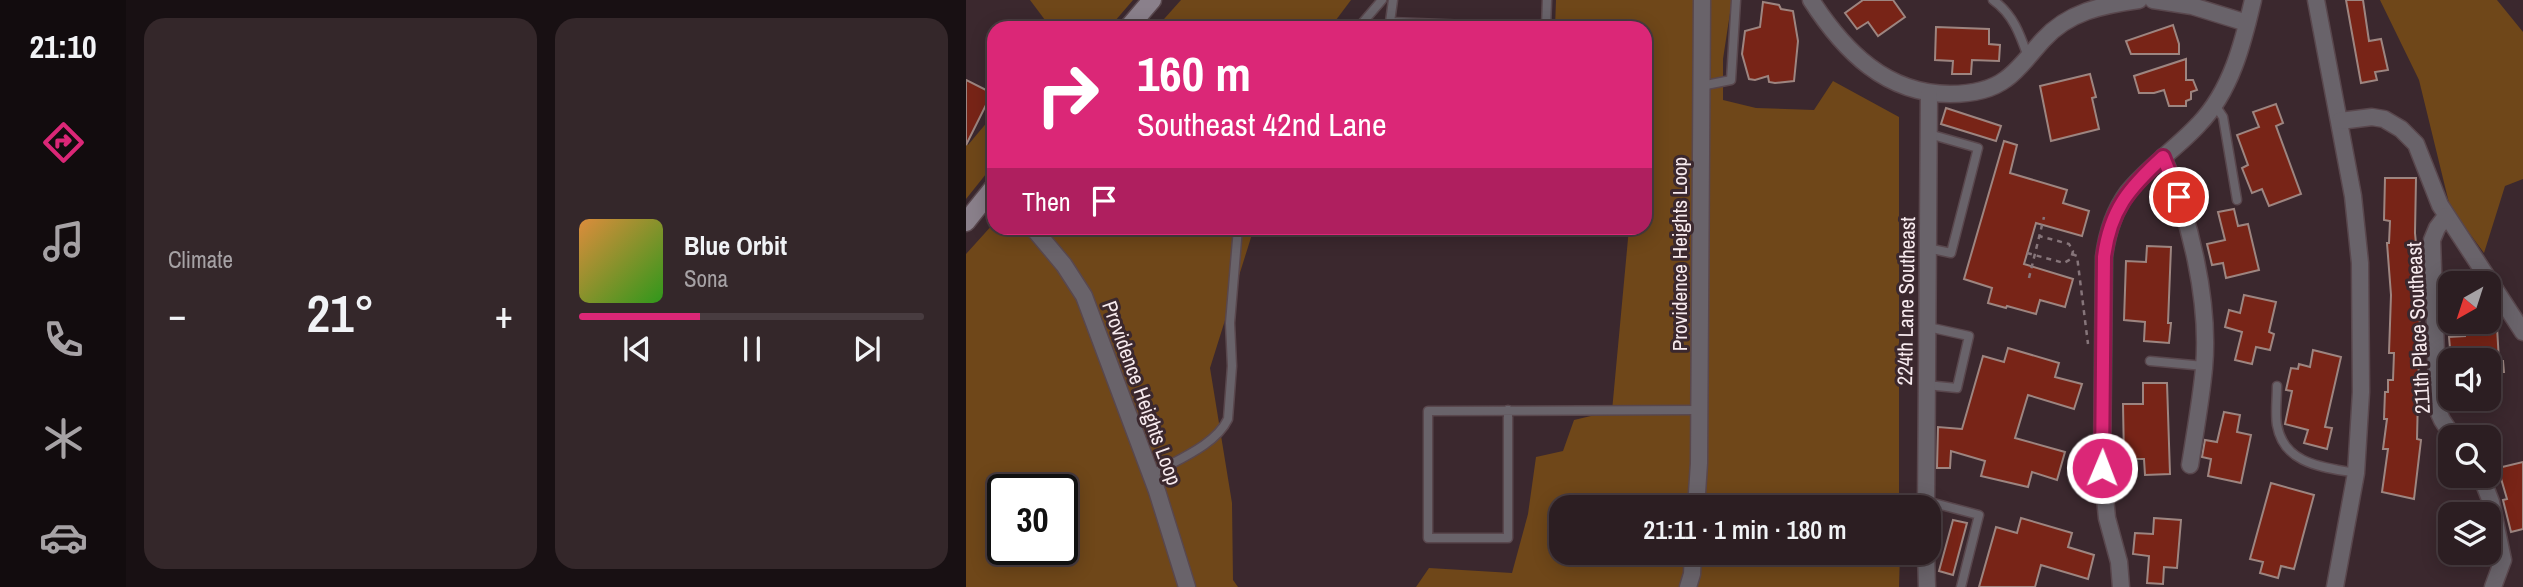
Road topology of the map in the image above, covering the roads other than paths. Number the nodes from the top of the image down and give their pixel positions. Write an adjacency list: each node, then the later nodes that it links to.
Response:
1 (1152, 0): 15 (main road)
2 (1382, 0): 16 (lane)
3 (1392, 0): 17 (lane)
4 (1547, 0): 18 (lane)
5 (1702, 0): 21 (street, Providence Heights Loop)
6 (1735, 0): 21 (lane)
7 (1811, 0): 22 (street)
8 (1993, 0): 20 (lane)
9 (2139, 0): 14 (street)
10 (2153, 0): 13 (street)
11 (2253, 0): 19 (street)
12 (2316, 0): 24 (street)
13 (2192, 3): 19 (street)
14 (2090, 5): 20 (street)
15 (1134, 21)
16 (1364, 21)
17 (1390, 21)
18 (1546, 21)
19 (2247, 23): 23 (street)
20 (2028, 57): 22 (street)
21 (1701, 86): 41 (street, Providence Heights Loop)
22 (1929, 94): 25 (street, 224th Lane Southeast)
23 (2215, 105): 26 (street); 28 (lane)
24 (2340, 121): 29 (street); 44 (street)
25 (1929, 134): 33 (street, 224th Lane Southeast); 33 (lane)
26 (2163, 157): 37 (street); 56 (street)
27 (987, 196): 30 (main road)
28 (2237, 200)
29 (2446, 216): 35 (street); 42 (street, 211th Place Southeast)
30 (966, 222)
31 (1038, 235): 45 (street, Providence Heights Loop)
32 (1237, 235): 45 (lane)
33 (1927, 248): 34 (street, 224th Lane Southeast)
34 (1927, 327): 38 (street, 224th Lane Southeast); 38 (lane)
35 (2523, 332)
36 (2150, 362): 37 (lane)
37 (2204, 366): 43 (street)
38 (1926, 384): 48 (street, 224th Lane Southeast)
39 (2277, 386): 44 (lane)
40 (1508, 410): 40 (lane); 41 (lane)
41 (1699, 410): 47 (street, Providence Heights Loop)
42 (2445, 425)
43 (2190, 465)
44 (2356, 473): 57 (street)
45 (1151, 475): 52 (street, Providence Heights Loop)
46 (2486, 488): 58 (street)
47 (1696, 495)
48 (1926, 495)
49 (1941, 507): 55 (lane)
50 (1692, 565): 53 (street)
51 (1926, 565): 54 (street)
52 (1187, 587)
53 (1688, 587)
54 (1927, 587)
55 (1961, 587)
56 (2121, 587)
57 (2335, 587)
58 (2493, 587)

